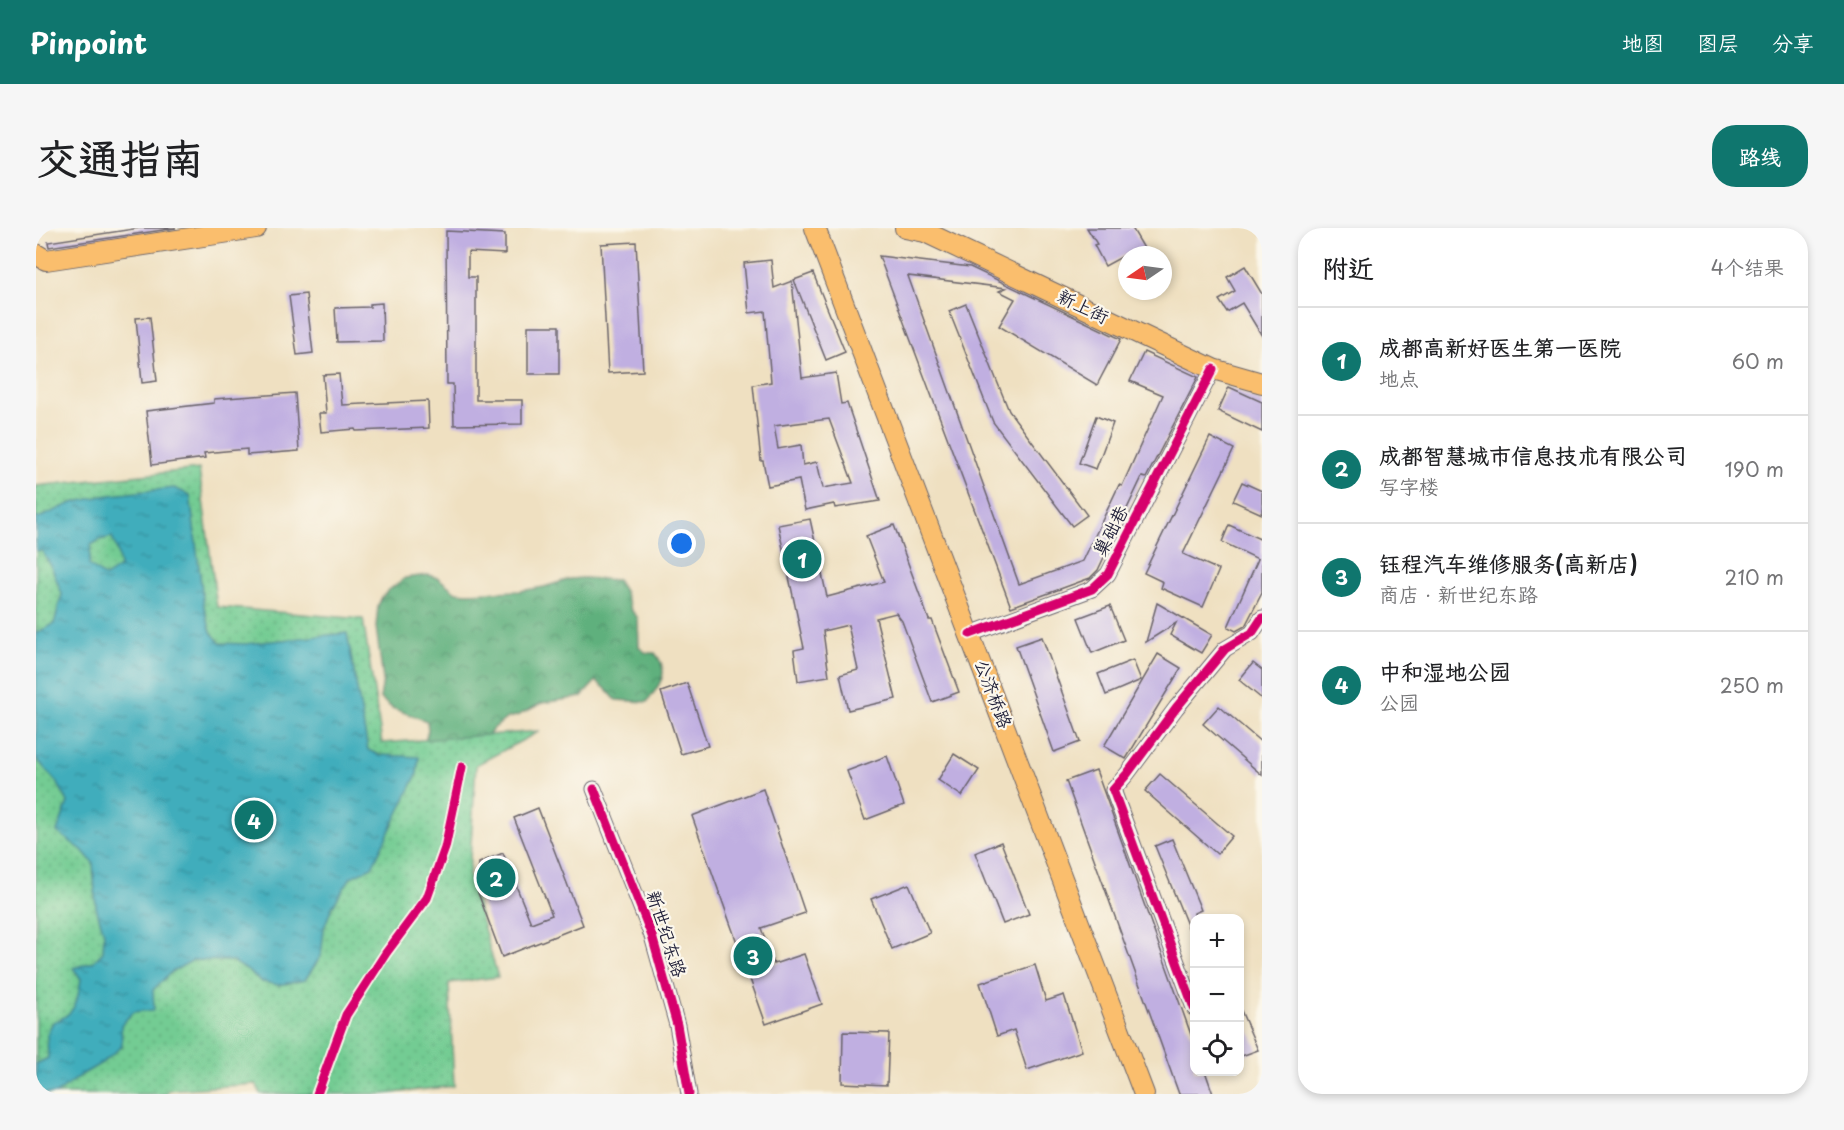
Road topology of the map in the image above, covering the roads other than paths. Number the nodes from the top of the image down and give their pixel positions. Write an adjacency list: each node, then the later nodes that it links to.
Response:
1 (256, 228): 4 (main road)
2 (815, 228): 8 (main road, 公济桥路)
3 (913, 229): 5 (main road, 新上街)
4 (41, 257)
5 (1213, 369): 6 (main road, 新上街); 8 (street, 巢础巷)
6 (1262, 383)
7 (1262, 618): 10 (street)
8 (970, 634): 12 (main road, 公济桥路)
9 (594, 789): 11 (street, 新世纪东路)
10 (1190, 997)
11 (689, 1094)
12 (1144, 1094)

